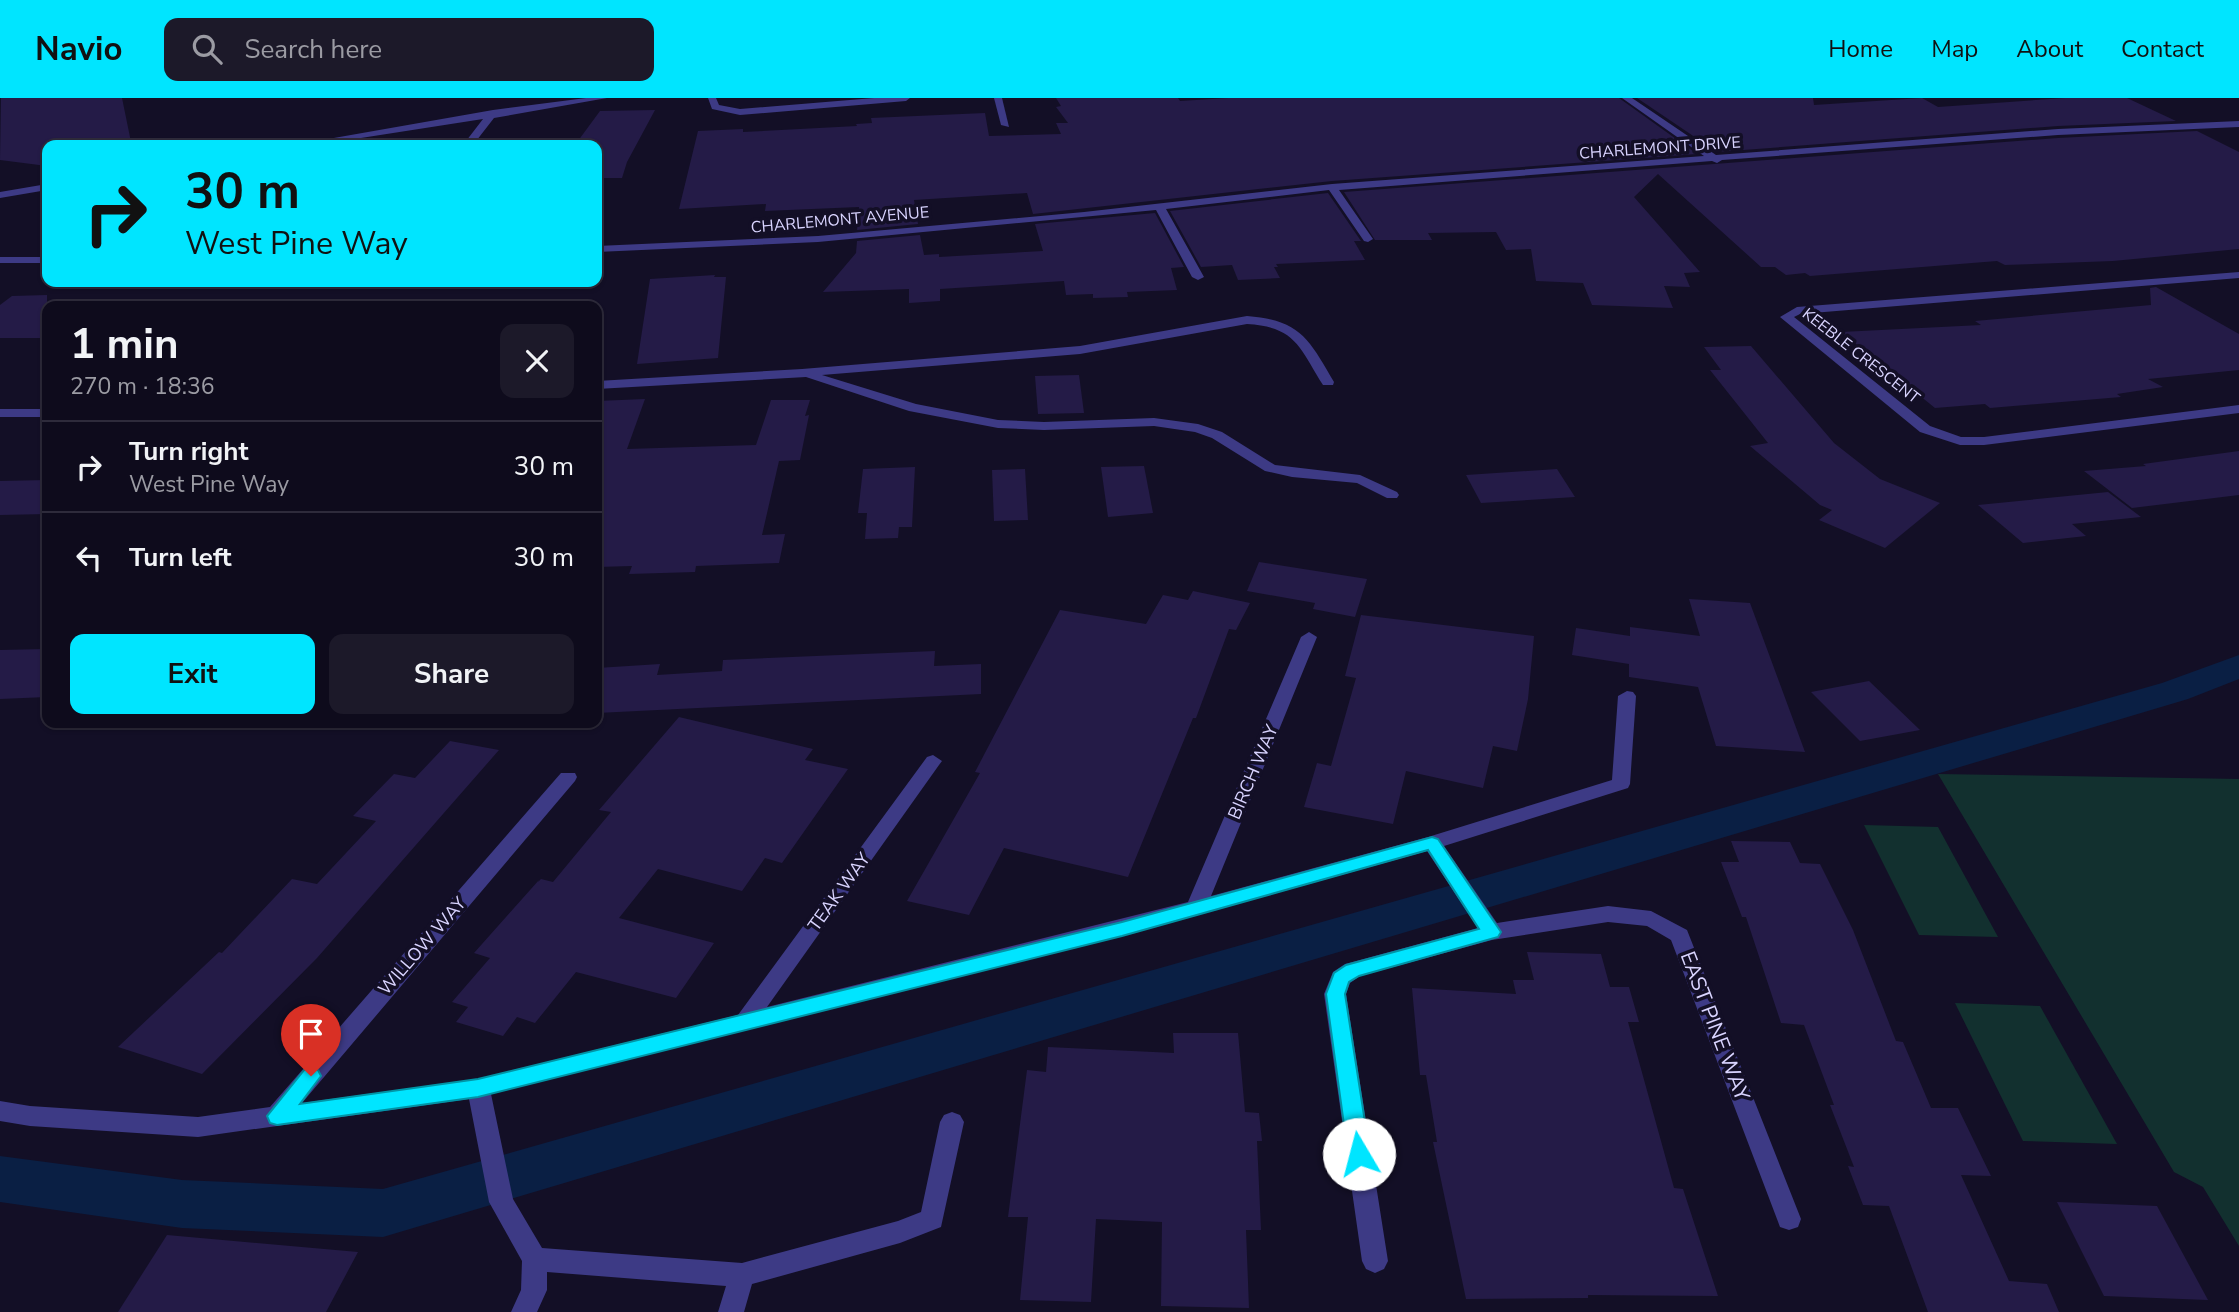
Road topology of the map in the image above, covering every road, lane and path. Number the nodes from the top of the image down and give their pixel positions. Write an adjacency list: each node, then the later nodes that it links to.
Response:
1 (603, 98): 6 (street)
2 (712, 98): 3 (street)
3 (906, 98)
4 (998, 98): 8 (street)
5 (1626, 98): 11 (street)
6 (494, 113): 9 (street); 10 (street)
7 (2239, 124): 11 (street, CHARLEMONT DRIVE)
8 (1006, 125)
9 (329, 140)
10 (472, 140)
11 (1717, 160): 12 (street, CHARLEMONT DRIVE)
12 (1332, 187): 15 (street, CHARLEMONT DRIVE); 17 (street)
13 (42, 188): 14 (street)
14 (0, 195)
15 (1159, 206): 16 (street, CHARLEMONT DRIVE); 22 (street)
16 (1084, 215): 18 (street, CHARLEMONT AVENUE)
17 (1368, 239)
18 (602, 249)
19 (0, 260): 20 (street)
20 (42, 260)
21 (2239, 275): 26 (street, KEEBLE CRESCENT)
22 (1198, 278)
23 (802, 373): 24 (street); 25 (street); 29 (street)
24 (1328, 382)
25 (602, 385)
26 (2239, 409)
27 (0, 413): 28 (street)
28 (42, 413)
29 (1392, 495)
30 (1309, 637): 35 (street, BIRCH WAY)
31 (1627, 696): 34 (street)
32 (933, 761): 37 (street, TEAK WAY)
33 (568, 777): 40 (street, WILLOW WAY)
34 (1432, 843): 35 (street); 36 (street)
35 (1196, 908): 37 (street)
36 (1492, 932): 42 (street, EAST PINE WAY); 44 (street, EAST PINE WAY)
37 (745, 1022): 38 (street)
38 (478, 1088): 40 (street); 43 (street)
39 (0, 1111): 40 (street)
40 (277, 1116)
41 (952, 1122): 45 (street)
42 (1789, 1220)
43 (535, 1259): 45 (street); 46 (street)
44 (1375, 1261)
45 (743, 1275): 47 (street)
46 (524, 1312)
47 (731, 1312)

